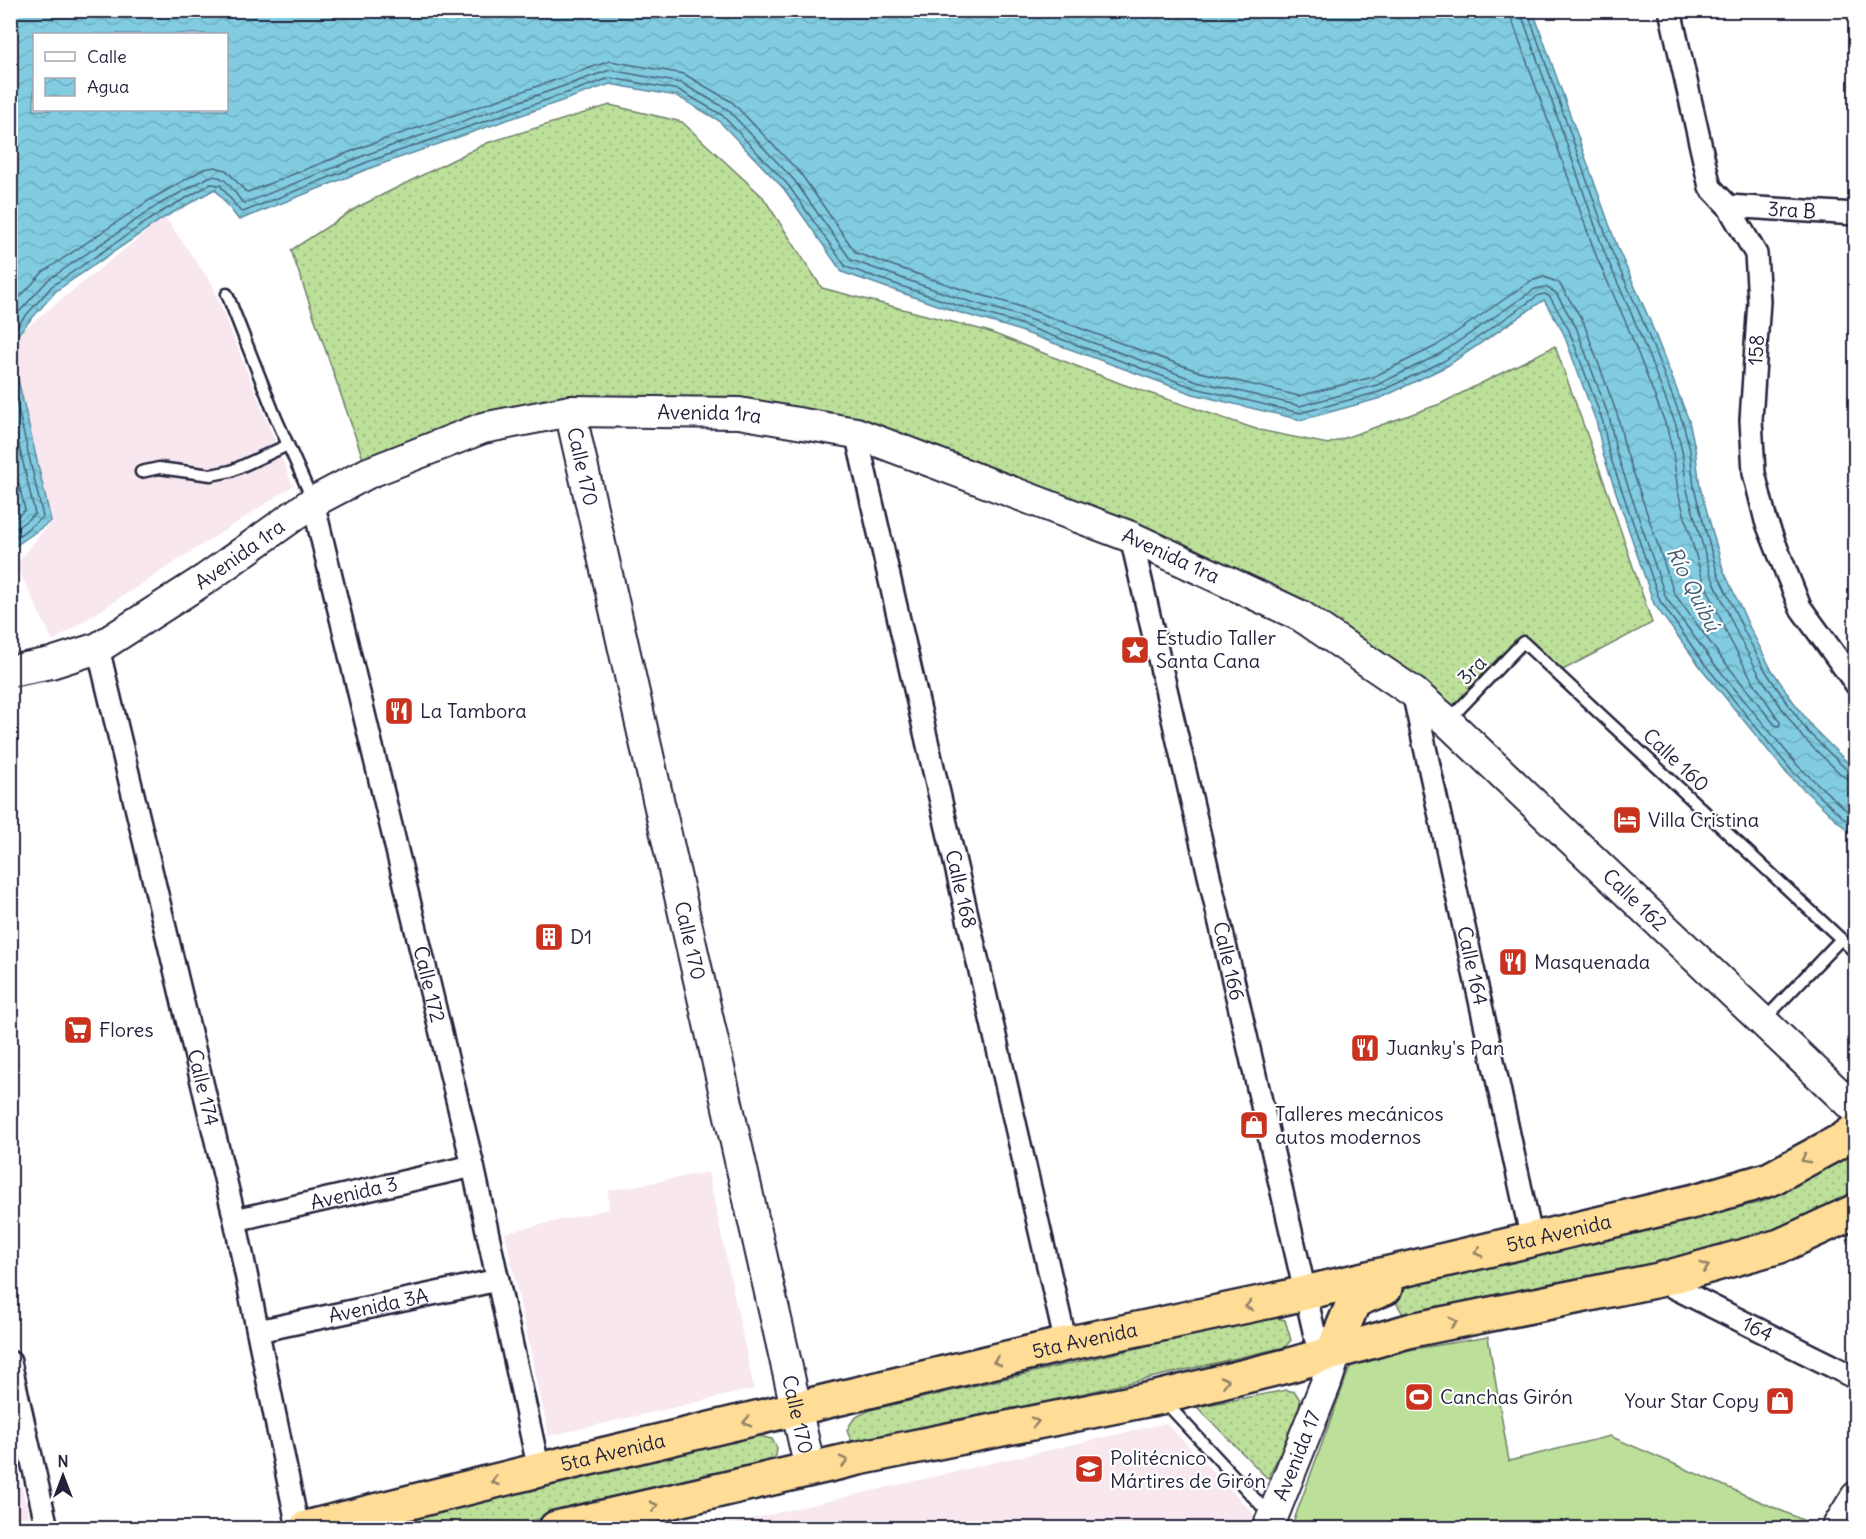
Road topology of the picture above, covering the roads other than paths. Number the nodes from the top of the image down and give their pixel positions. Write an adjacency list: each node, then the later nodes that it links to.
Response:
1 (1670, 10): 2 (street, 158)
2 (1728, 206): 3 (street, 3ra B); 14 (street, 158)
3 (1856, 214)
4 (227, 294): 7 (lane)
5 (570, 411): 6 (street, Avenida 1ra); 9 (street, Avenida 1ra); 37 (street, Calle 170)
6 (856, 433): 10 (street, Avenida 1ra); 32 (street, Calle 168)
7 (288, 445): 8 (lane); 9 (lane)
8 (141, 472)
9 (313, 502): 12 (street, Avenida 1ra); 22 (street, Calle 172)
10 (1131, 537): 15 (street, Avenida 1ra); 29 (street, Calle 166)
11 (1523, 642): 16 (lane, 3ra); 17 (lane, Calle 160)
12 (98, 648): 13 (street, Avenida 1ra); 24 (street, Calle 174)
13 (10, 671)
14 (1856, 684)
15 (1413, 692): 16 (street, Calle 162); 25 (street, Calle 164)
16 (1448, 722): 19 (street, Calle 162)
17 (1841, 939): 18 (lane, Calle 160); 19 (lane)
18 (1856, 953)
19 (1763, 1021): 20 (street, Calle 162)
20 (1856, 1110)
21 (1856, 1130): 25 (highway, 5ta Avenida, one-way to 25)
22 (473, 1166): 24 (street, Avenida 3); 26 (street, Calle 172)
23 (1856, 1210): 28 (highway, one-way to 23)
24 (235, 1220): 30 (street, Calle 174)
25 (1532, 1240): 27 (highway, 5ta Avenida, one-way to 27)
26 (498, 1280): 30 (street, Avenida 3A); 39 (street, Calle 172)
27 (1390, 1280): 29 (highway, 5ta Avenida); 31 (highway); 34 (highway)
28 (1659, 1280): 31 (highway, one-way to 28); 35 (street, 164)
29 (1306, 1293): 32 (highway, 5ta Avenida, one-way to 32); 34 (street, Calle 166)
30 (258, 1331): 43 (street, Calle 174)
31 (1409, 1331): 34 (highway)
32 (1066, 1344): 37 (highway, 5ta Avenida, one-way to 37)
33 (10, 1362): 42 (street)
34 (1328, 1364): 36 (highway, one-way to 34); 41 (street, Avenida 17)
35 (1856, 1378)
36 (1161, 1397): 38 (highway, one-way to 36); 41 (lane)
37 (797, 1410): 38 (street, Calle 170); 39 (highway, 5ta Avenida, one-way to 39)
38 (810, 1469): 45 (highway, one-way to 38)
39 (539, 1470): 44 (highway, 5ta Avenida, one-way to 44)
40 (1856, 1497): 46 (street)
41 (1270, 1523)
42 (47, 1528)
43 (298, 1528)
44 (306, 1528)
45 (556, 1528)
46 (1837, 1528)

